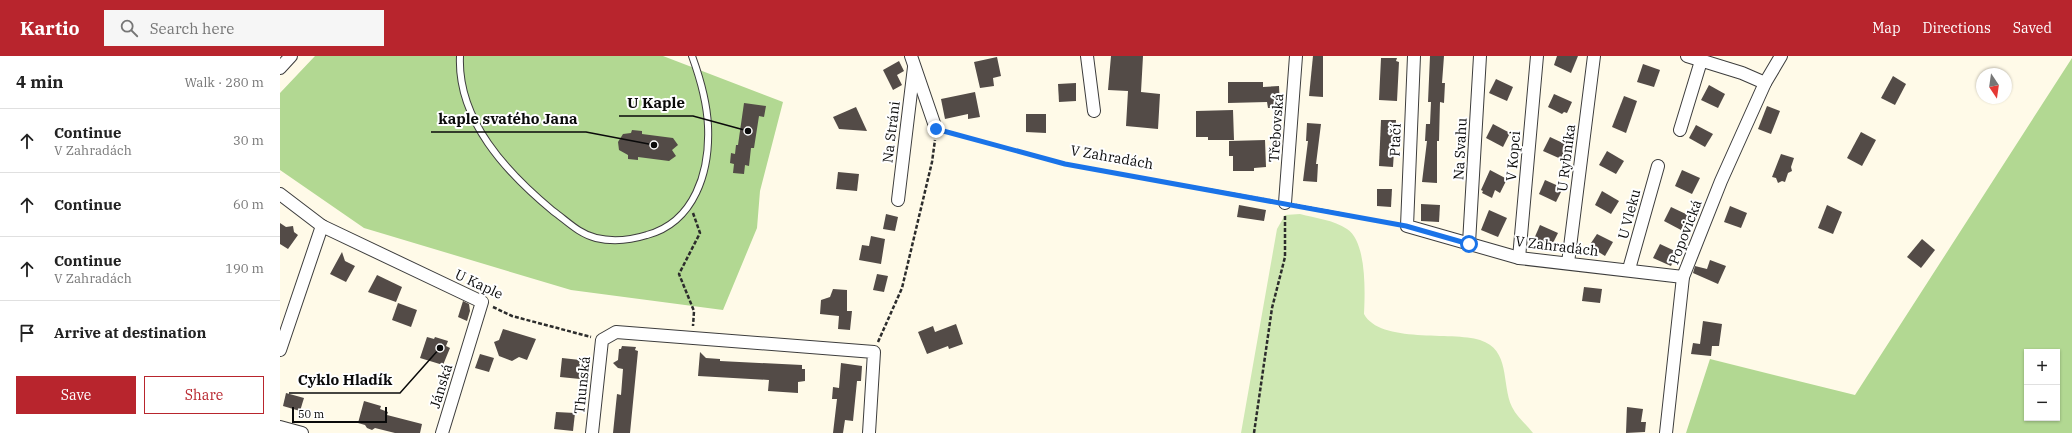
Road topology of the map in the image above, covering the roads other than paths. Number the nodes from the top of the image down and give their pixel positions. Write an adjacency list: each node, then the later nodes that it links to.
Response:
1 (291, 56): 14 (street)
2 (460, 56): 3 (lane)
3 (692, 56)
4 (1087, 56): 16 (street)
5 (1296, 56): 22 (street, Třebovská)
6 (1414, 56): 24 (street, Ptačí)
7 (1480, 56): 25 (street, Na Svahu)
8 (1538, 56): 26 (street, V Kopci)
9 (1594, 56): 27 (street, U Rybníka)
10 (1687, 56): 13 (street)
11 (1781, 56): 15 (street, Popovická)
12 (913, 61): 17 (street, Na Stráni); 21 (street, Na Stráni)
13 (1701, 61): 15 (street); 18 (street)
14 (280, 68)
15 (1764, 83): 29 (street, Popovická)
16 (1094, 112)
17 (936, 129)
18 (1680, 130)
19 (1658, 166): 28 (street, U Vleku)
20 (280, 194): 23 (street, U Kaple)
21 (898, 200)
22 (1285, 203)
23 (322, 226): 30 (street, U Kaple); 31 (street)
24 (1406, 226): 25 (street, V Zahradách)
25 (1469, 244): 26 (street, V Zahradách)
26 (1519, 258): 27 (street, V Zahradách)
27 (1568, 263): 28 (street, V Zahradách)
28 (1629, 269): 29 (street, V Zahradách)
29 (1683, 277): 37 (street, Popovická)
30 (482, 302): 34 (street, Jánská)
31 (280, 350)
32 (280, 427): 33 (street)
33 (302, 433)
34 (442, 433)
35 (592, 433): 36 (street, Thunská)
36 (870, 433)
37 (1666, 433)

